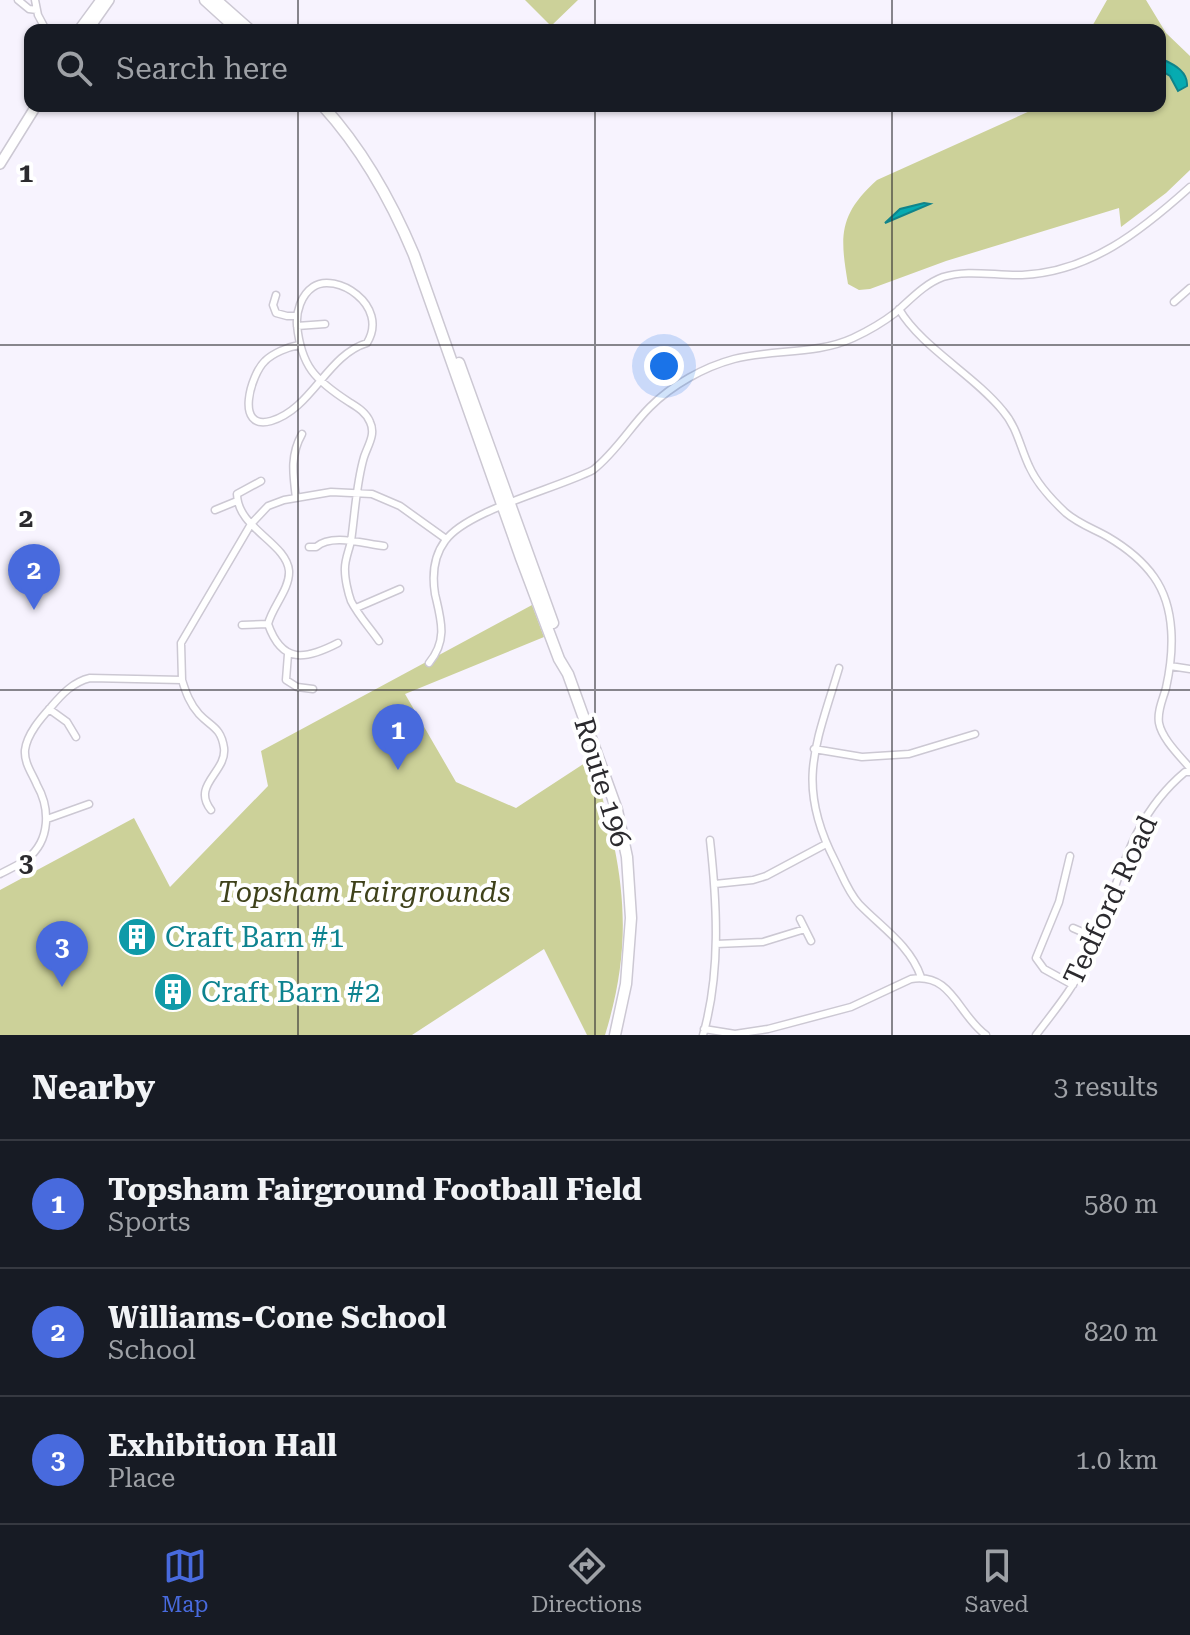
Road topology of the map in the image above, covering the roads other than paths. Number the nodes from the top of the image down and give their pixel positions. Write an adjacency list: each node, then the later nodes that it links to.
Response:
1 (18, 0): 7 (street)
2 (35, 0): 7 (street)
3 (101, 0): 9 (main road)
4 (109, 0): 10 (main road)
5 (205, 0): 11 (highway)
6 (222, 3): 12 (highway)
7 (37, 10): 8 (street)
8 (43, 24)
9 (83, 24)
10 (92, 24)
11 (231, 24)
12 (244, 24)
13 (32, 112): 15 (main road)
14 (328, 112): 31 (highway, Route 196)
15 (0, 164)
16 (1190, 187): 20 (street)
17 (1190, 288): 19 (street)
18 (276, 295): 21 (street)
19 (1174, 302)
20 (899, 309): 31 (street); 46 (street)
21 (297, 316): 23 (street); 25 (street)
22 (325, 324): 23 (street)
23 (297, 326): 24 (street)
24 (299, 345): 25 (street); 25 (street)
25 (320, 381): 28 (street)
26 (302, 434): 29 (street)
27 (261, 481): 30 (street)
28 (359, 492): 29 (street); 34 (street); 35 (street)
29 (296, 498): 33 (street)
30 (237, 501): 32 (street); 33 (street)
31 (506, 505): 34 (street); 75 (highway, Route 196)
32 (215, 510)
33 (251, 524): 40 (street); 49 (street)
34 (446, 539): 45 (street)
35 (351, 543): 36 (street); 37 (street); 39 (street)
36 (384, 546)
37 (309, 547)
38 (400, 589): 39 (street)
39 (356, 608): 42 (street)
40 (268, 624): 41 (street); 44 (street)
41 (242, 625)
42 (379, 641)
43 (338, 643): 44 (street)
44 (288, 654): 50 (street)
45 (429, 663)
46 (1170, 666): 48 (street); 55 (street)
47 (839, 668): 54 (street)
48 (1190, 669)
49 (182, 680): 51 (street); 57 (street)
50 (313, 689)
51 (49, 709): 53 (street); 58 (street)
52 (975, 734): 54 (street)
53 (76, 737)
54 (814, 749): 60 (street)
55 (1190, 770): 69 (street, Tedford Road)
56 (89, 804): 58 (street)
57 (211, 810)
58 (47, 819): 64 (street)
59 (710, 840): 62 (street)
60 (826, 844): 65 (street); 72 (street)
61 (722, 849): 62 (street)
62 (711, 851): 65 (street)
63 (1070, 856): 73 (street)
64 (0, 874)
65 (715, 884): 71 (street)
66 (800, 919): 68 (street)
67 (1073, 928): 69 (street)
68 (805, 929): 70 (street); 71 (street)
69 (1096, 938): 73 (street, Tedford Road)
70 (811, 941)
71 (716, 944): 74 (street)
72 (921, 977): 74 (street); 76 (street)
73 (1073, 985): 77 (street, Tedford Road)
74 (704, 1032)
75 (615, 1035)
76 (986, 1035)
77 (1036, 1035)

